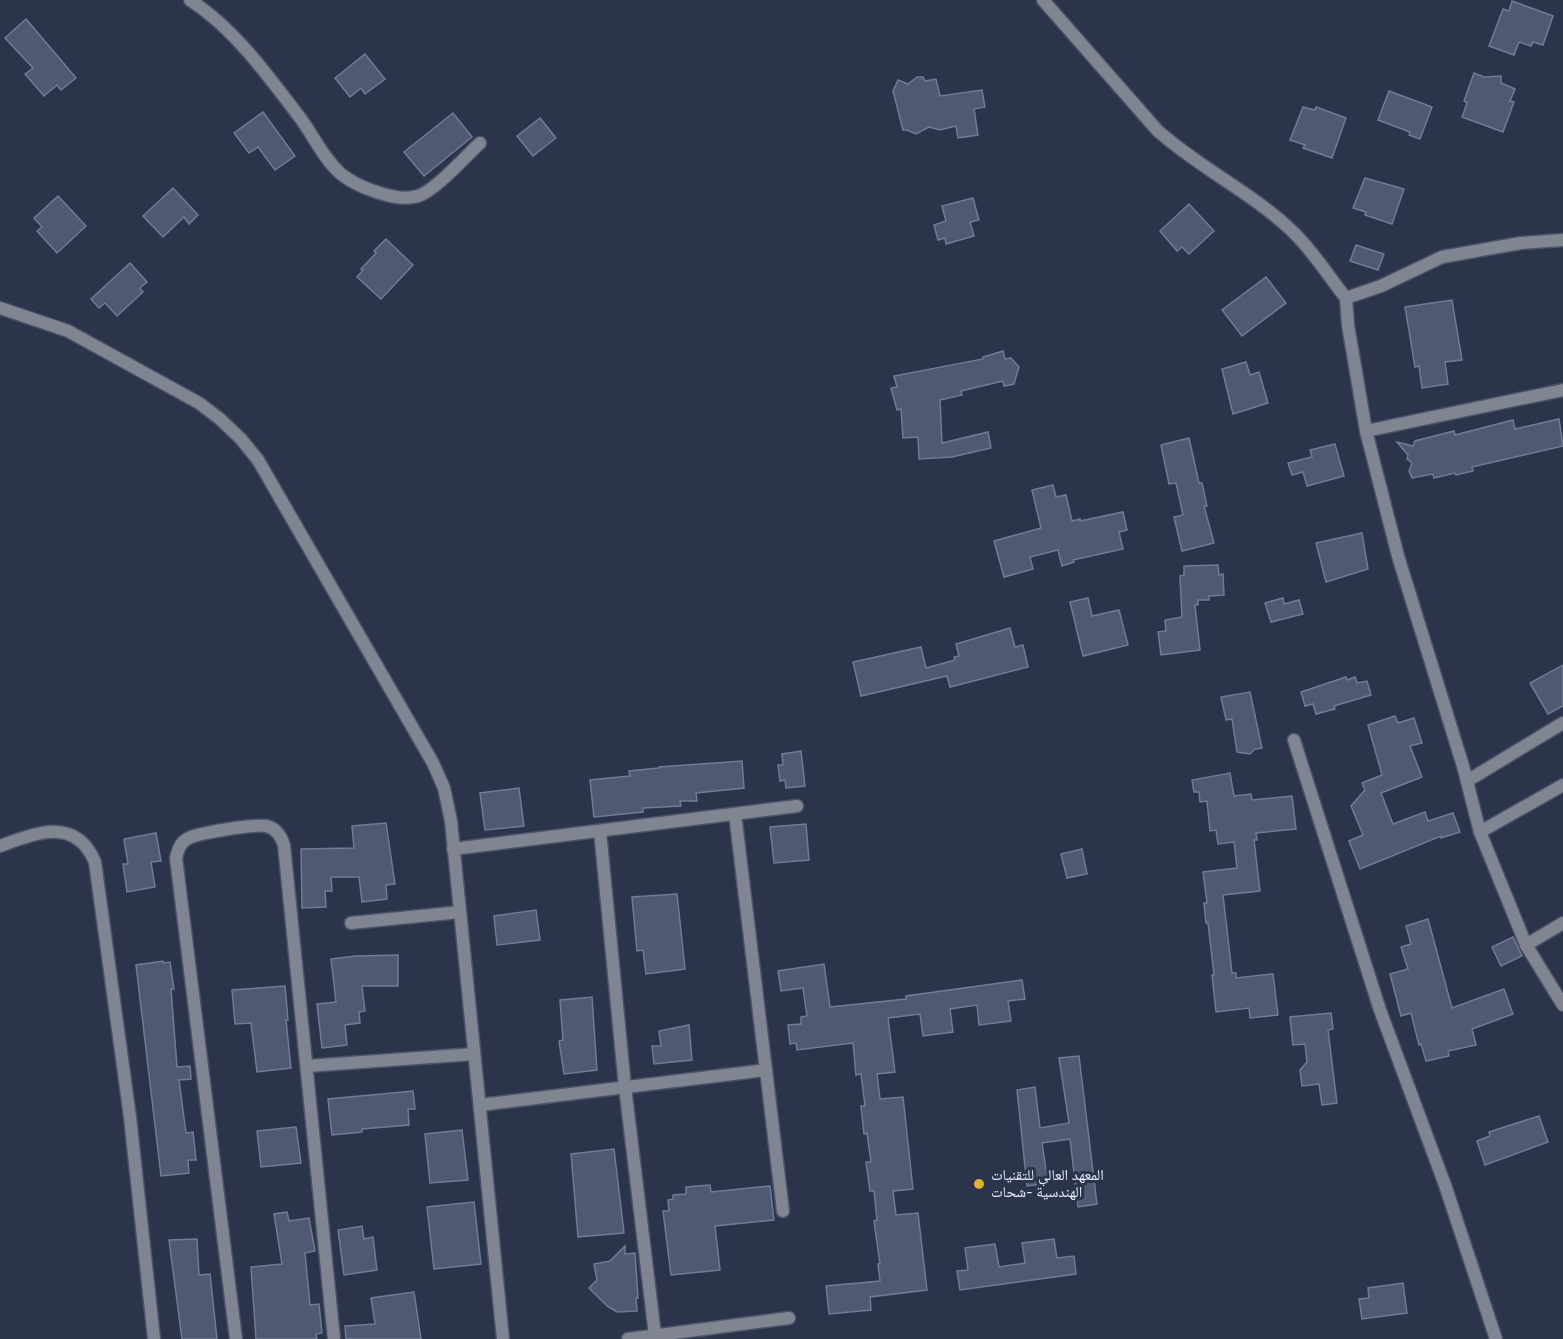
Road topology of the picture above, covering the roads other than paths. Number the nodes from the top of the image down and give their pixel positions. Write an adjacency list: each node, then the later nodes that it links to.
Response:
1 (190, 0): 3 (street)
2 (1043, 0): 5 (street)
3 (480, 143)
4 (1563, 240): 5 (street)
5 (1346, 298): 8 (street)
6 (0, 308): 18 (street)
7 (1563, 390): 8 (street)
8 (1366, 431): 11 (street)
9 (1563, 723): 11 (street)
10 (1294, 740): 37 (street)
11 (1467, 781): 16 (street)
12 (1563, 785): 16 (street)
13 (796, 806): 14 (street)
14 (735, 814): 15 (street); 26 (street)
15 (600, 831): 18 (street); 27 (street)
16 (1480, 832): 22 (street)
17 (0, 846): 32 (street)
18 (453, 849): 19 (street)
19 (460, 912): 20 (street); 24 (street)
20 (351, 923)
21 (1563, 923): 22 (street)
22 (1526, 945): 23 (street)
23 (1563, 1005)
24 (474, 1054): 25 (street); 28 (street)
25 (307, 1066): 33 (street); 34 (street)
26 (766, 1070): 27 (street); 29 (street)
27 (625, 1087): 28 (street); 31 (street)
28 (480, 1105): 35 (street)
29 (783, 1211)
30 (789, 1318): 31 (street)
31 (655, 1335): 36 (street)
32 (154, 1339)
33 (236, 1339)
34 (334, 1339)
35 (503, 1339)
36 (628, 1339)
37 (1496, 1339)

